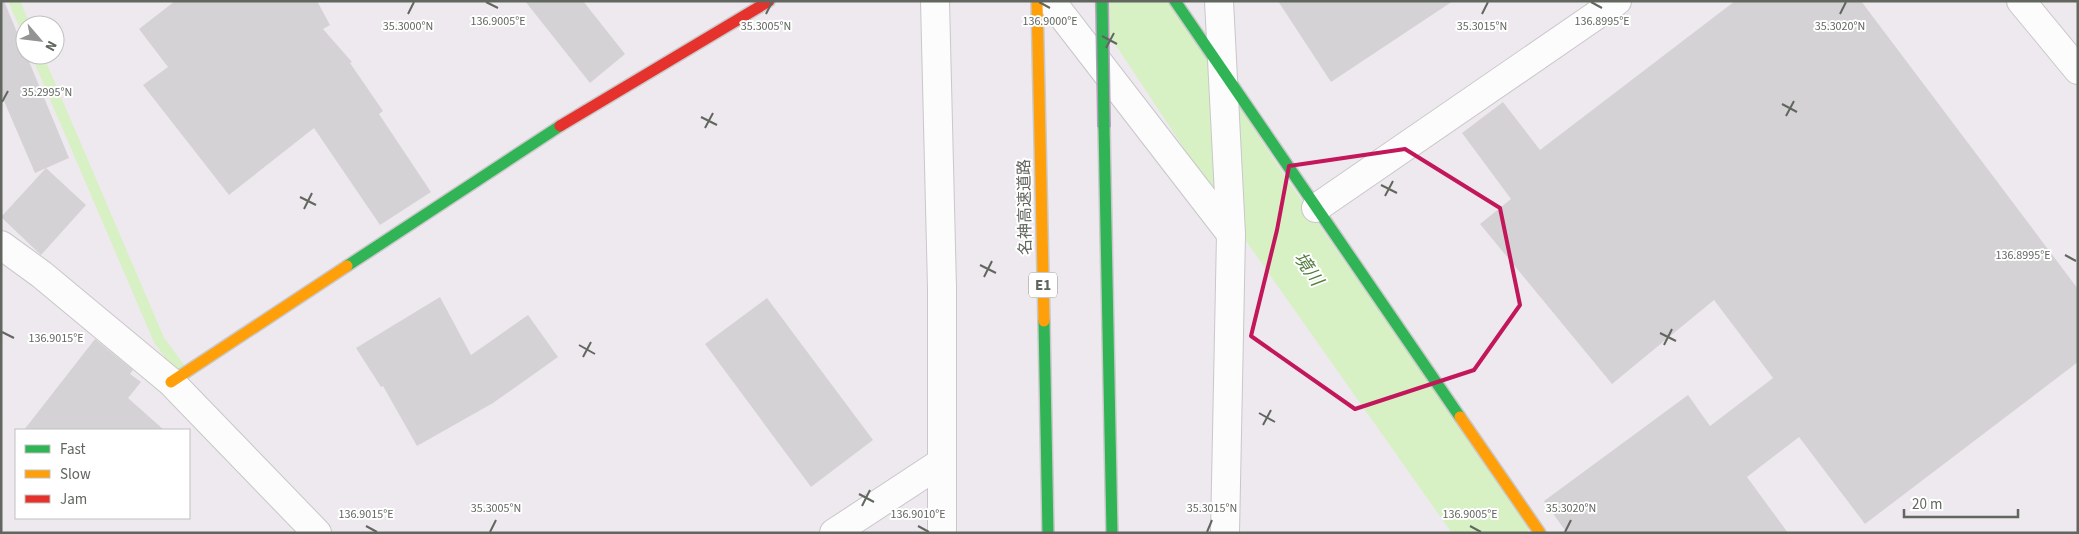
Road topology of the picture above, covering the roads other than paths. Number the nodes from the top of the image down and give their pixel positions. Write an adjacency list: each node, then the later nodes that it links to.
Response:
1 (769, 1): 15 (main road)
2 (935, 1): 16 (street)
3 (1038, 1): 20 (main road, 名神高速道路 / E1)
4 (1051, 1): 13 (street)
5 (1102, 1): 21 (main road, bridge)
6 (1175, 1): 11 (main road)
7 (1219, 1): 11 (street)
8 (1617, 1): 12 (street)
9 (2021, 1): 10 (street)
10 (2074, 60)
11 (1223, 72): 12 (main road); 13 (street)
12 (1316, 208): 23 (main road)
13 (1231, 234): 22 (street)
14 (1, 245): 15 (street)
15 (170, 382): 17 (street)
16 (942, 462): 18 (street); 19 (street)
17 (317, 533)
18 (834, 533)
19 (942, 533)
20 (1048, 533)
21 (1112, 533)
22 (1226, 533)
23 (1540, 533)

